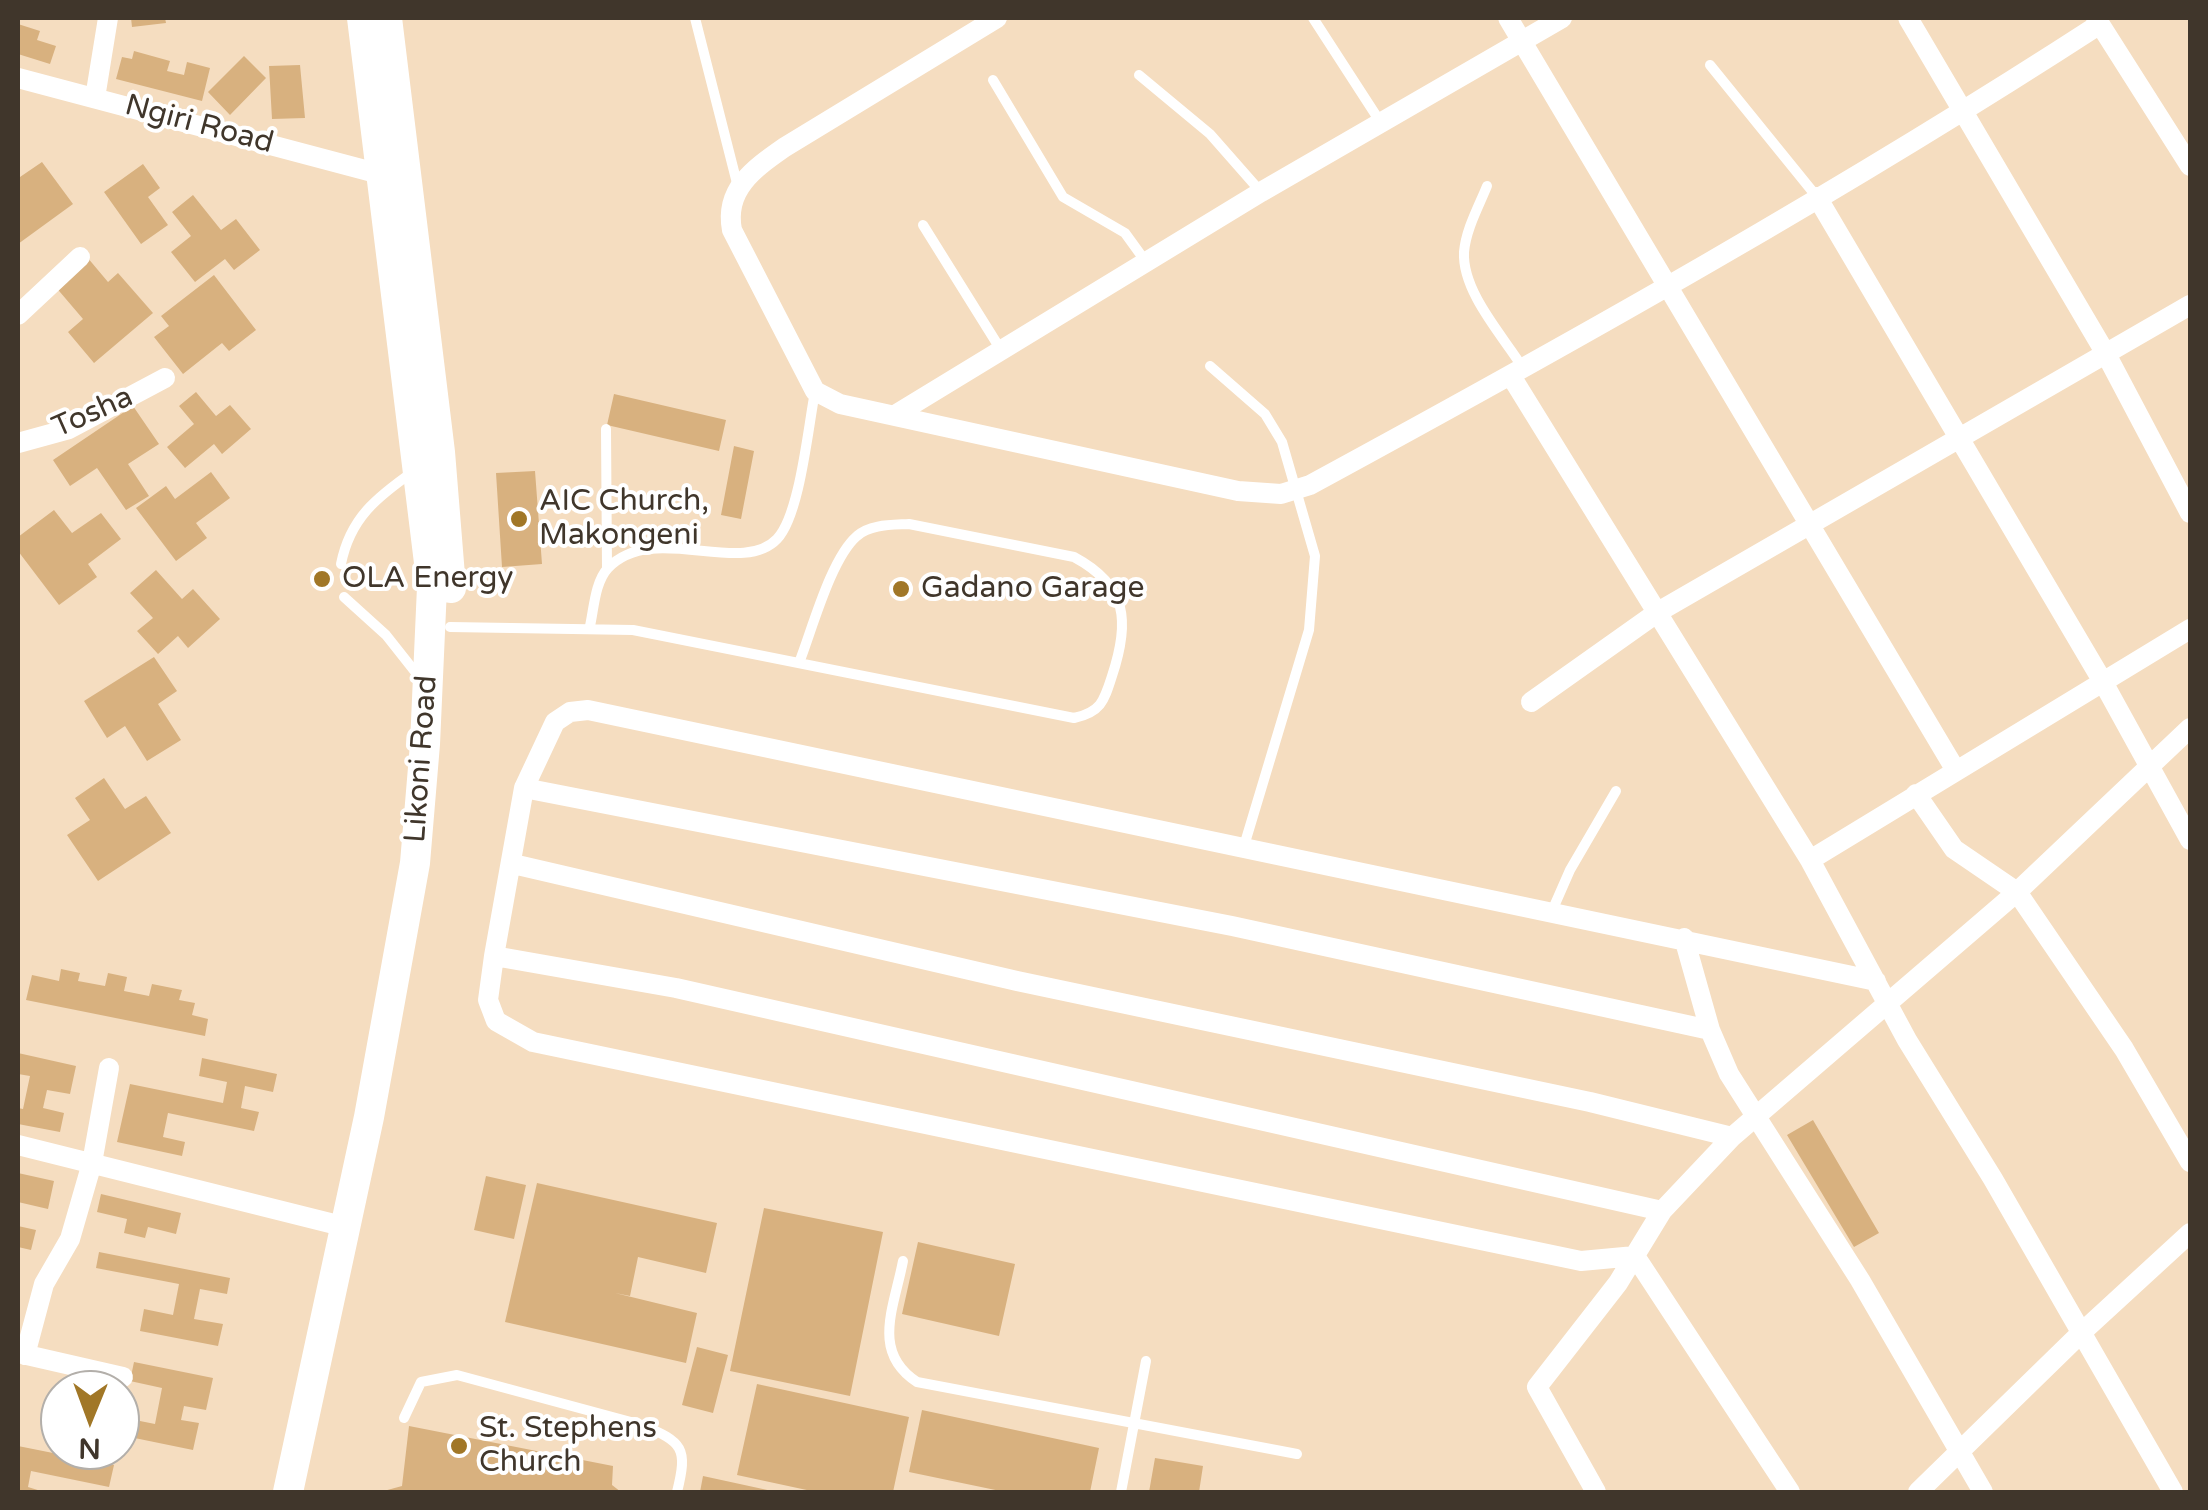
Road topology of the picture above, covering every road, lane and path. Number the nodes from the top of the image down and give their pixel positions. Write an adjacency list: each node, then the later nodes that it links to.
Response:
1 (108, 18): 15 (street)
2 (695, 18): 21 (lane)
3 (997, 18): 21 (street)
4 (1313, 18): 17 (lane)
5 (1508, 18): 10 (street)
6 (1562, 18): 10 (street)
7 (1908, 18): 16 (street)
8 (2098, 21): 16 (street); 18 (street)
9 (375, 24): 19 (street, Likoni Road); 49 (street, Likoni Road)
10 (1522, 41): 17 (street); 27 (street)
11 (1710, 65): 23 (lane)
12 (1139, 74): 22 (lane)
13 (18, 78): 15 (street, Ngiri Road)
14 (993, 80): 26 (lane)
15 (96, 98): 19 (street, Ngiri Road)
16 (1962, 112): 23 (street); 31 (street)
17 (1382, 124): 22 (street)
18 (2190, 166)
19 (380, 174): 40 (street, Likoni Road)
20 (1487, 186): 33 (lane)
21 (738, 188): 35 (street)
22 (1262, 192): 26 (street)
23 (1817, 197): 27 (street); 38 (street)
24 (923, 225): 30 (lane)
25 (80, 256): 29 (street)
26 (1146, 262): 30 (street)
27 (1666, 285): 33 (street); 43 (street)
28 (2190, 305): 31 (street)
29 (18, 314)
30 (1001, 350): 36 (street)
31 (2106, 354): 38 (street); 42 (street)
32 (1210, 366): 41 (lane)
33 (1517, 372): 41 (street); 47 (street)
34 (165, 378): 39 (street, Tosha)
35 (815, 391): 36 (street); 45 (lane)
36 (896, 415): 41 (street)
37 (606, 429): 45 (lane)
38 (1958, 442): 43 (street); 52 (street)
39 (18, 443)
40 (417, 469): 44 (lane); 53 (street, Likoni Road)
41 (1298, 491): 62 (lane)
42 (2190, 512)
43 (1808, 527): 47 (street); 57 (street)
44 (341, 564)
45 (608, 568): 48 (lane)
46 (344, 597): 53 (lane)
47 (1658, 612): 54 (street); 63 (street)
48 (590, 626): 49 (lane); 51 (lane)
49 (450, 627): 92 (street, Likoni Road)
50 (2190, 629): 52 (street)
51 (799, 663): 51 (lane)
52 (2103, 682): 56 (street); 57 (street)
53 (428, 686): 79 (street, Likoni Road)
54 (1531, 702)
55 (2190, 728): 56 (street)
56 (2148, 766): 61 (street); 65 (street)
57 (1955, 769): 60 (street)
58 (524, 788): 62 (street); 64 (street); 71 (street)
59 (1616, 791): 66 (lane)
60 (1916, 794): 63 (street); 65 (street)
61 (2190, 840)
62 (1244, 846): 66 (street)
63 (1810, 860): 69 (street)
64 (513, 864): 68 (street); 74 (street)
65 (2017, 892): 70 (street); 76 (street)
66 (1552, 911): 67 (street)
67 (1684, 938): 69 (street); 71 (street)
68 (494, 956): 78 (street); 81 (street)
69 (1876, 981): 70 (street)
70 (1887, 1001): 73 (street); 83 (street)
71 (1710, 1030): 73 (street)
72 (110, 1068): 77 (street)
73 (1757, 1116): 74 (street); 89 (street)
74 (1732, 1137): 78 (street)
75 (18, 1146): 77 (street)
76 (2190, 1162)
77 (92, 1163): 79 (street); 84 (street)
78 (1662, 1211): 81 (street)
79 (346, 1227): 91 (street, Likoni Road)
80 (2190, 1233): 83 (street)
81 (1635, 1256): 95 (street); 96 (street)
82 (902, 1261): 88 (lane)
83 (2080, 1334): 89 (street); 99 (street)
84 (21, 1354): 86 (street)
85 (1146, 1361): 88 (lane)
86 (91, 1370)
87 (404, 1418): 93 (lane)
88 (1133, 1424): 90 (lane); 94 (lane)
89 (1960, 1452): 97 (street); 98 (street)
90 (1297, 1454)
91 (288, 1492)
92 (303, 1492)
93 (677, 1492)
94 (1121, 1492)
95 (1596, 1492)
96 (1790, 1492)
97 (1918, 1492)
98 (1983, 1492)
99 (2172, 1492)

